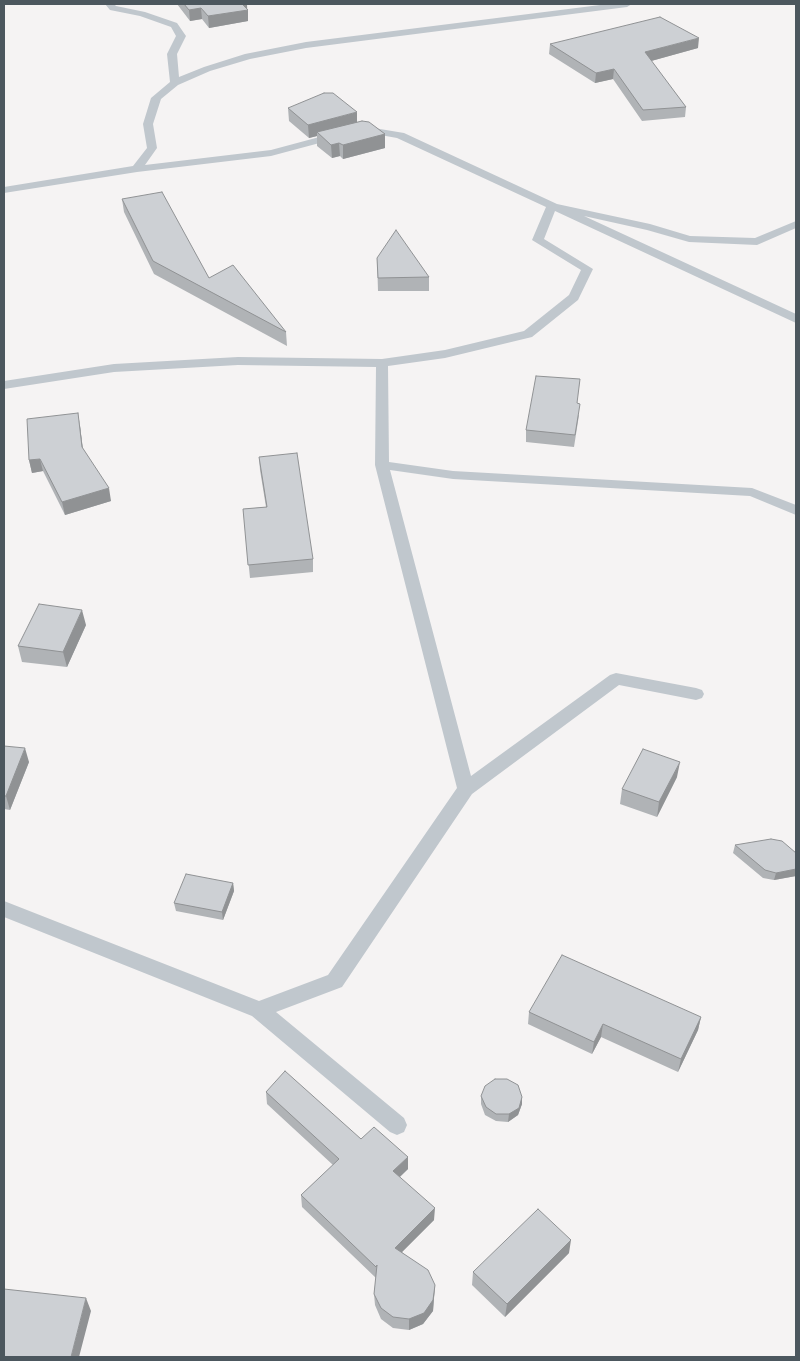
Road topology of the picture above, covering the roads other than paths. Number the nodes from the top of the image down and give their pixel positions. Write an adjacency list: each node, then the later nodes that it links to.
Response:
1 (110, 4): 5 (lane)
2 (546, 4): 4 (lane)
3 (627, 4): 4 (lane)
4 (536, 17): 5 (lane)
5 (175, 83): 6 (lane)
6 (137, 169): 7 (lane); 8 (lane)
7 (4, 190)
8 (552, 206): 9 (lane); 10 (lane); 11 (lane)
9 (796, 224)
10 (796, 319)
11 (382, 363): 12 (lane); 13 (lane)
12 (4, 385)
13 (382, 464): 14 (lane); 16 (lane)
14 (796, 510)
15 (696, 694): 16 (lane)
16 (466, 789): 18 (lane)
17 (4, 909): 18 (lane)
18 (260, 1010): 19 (lane)
19 (397, 1125)

